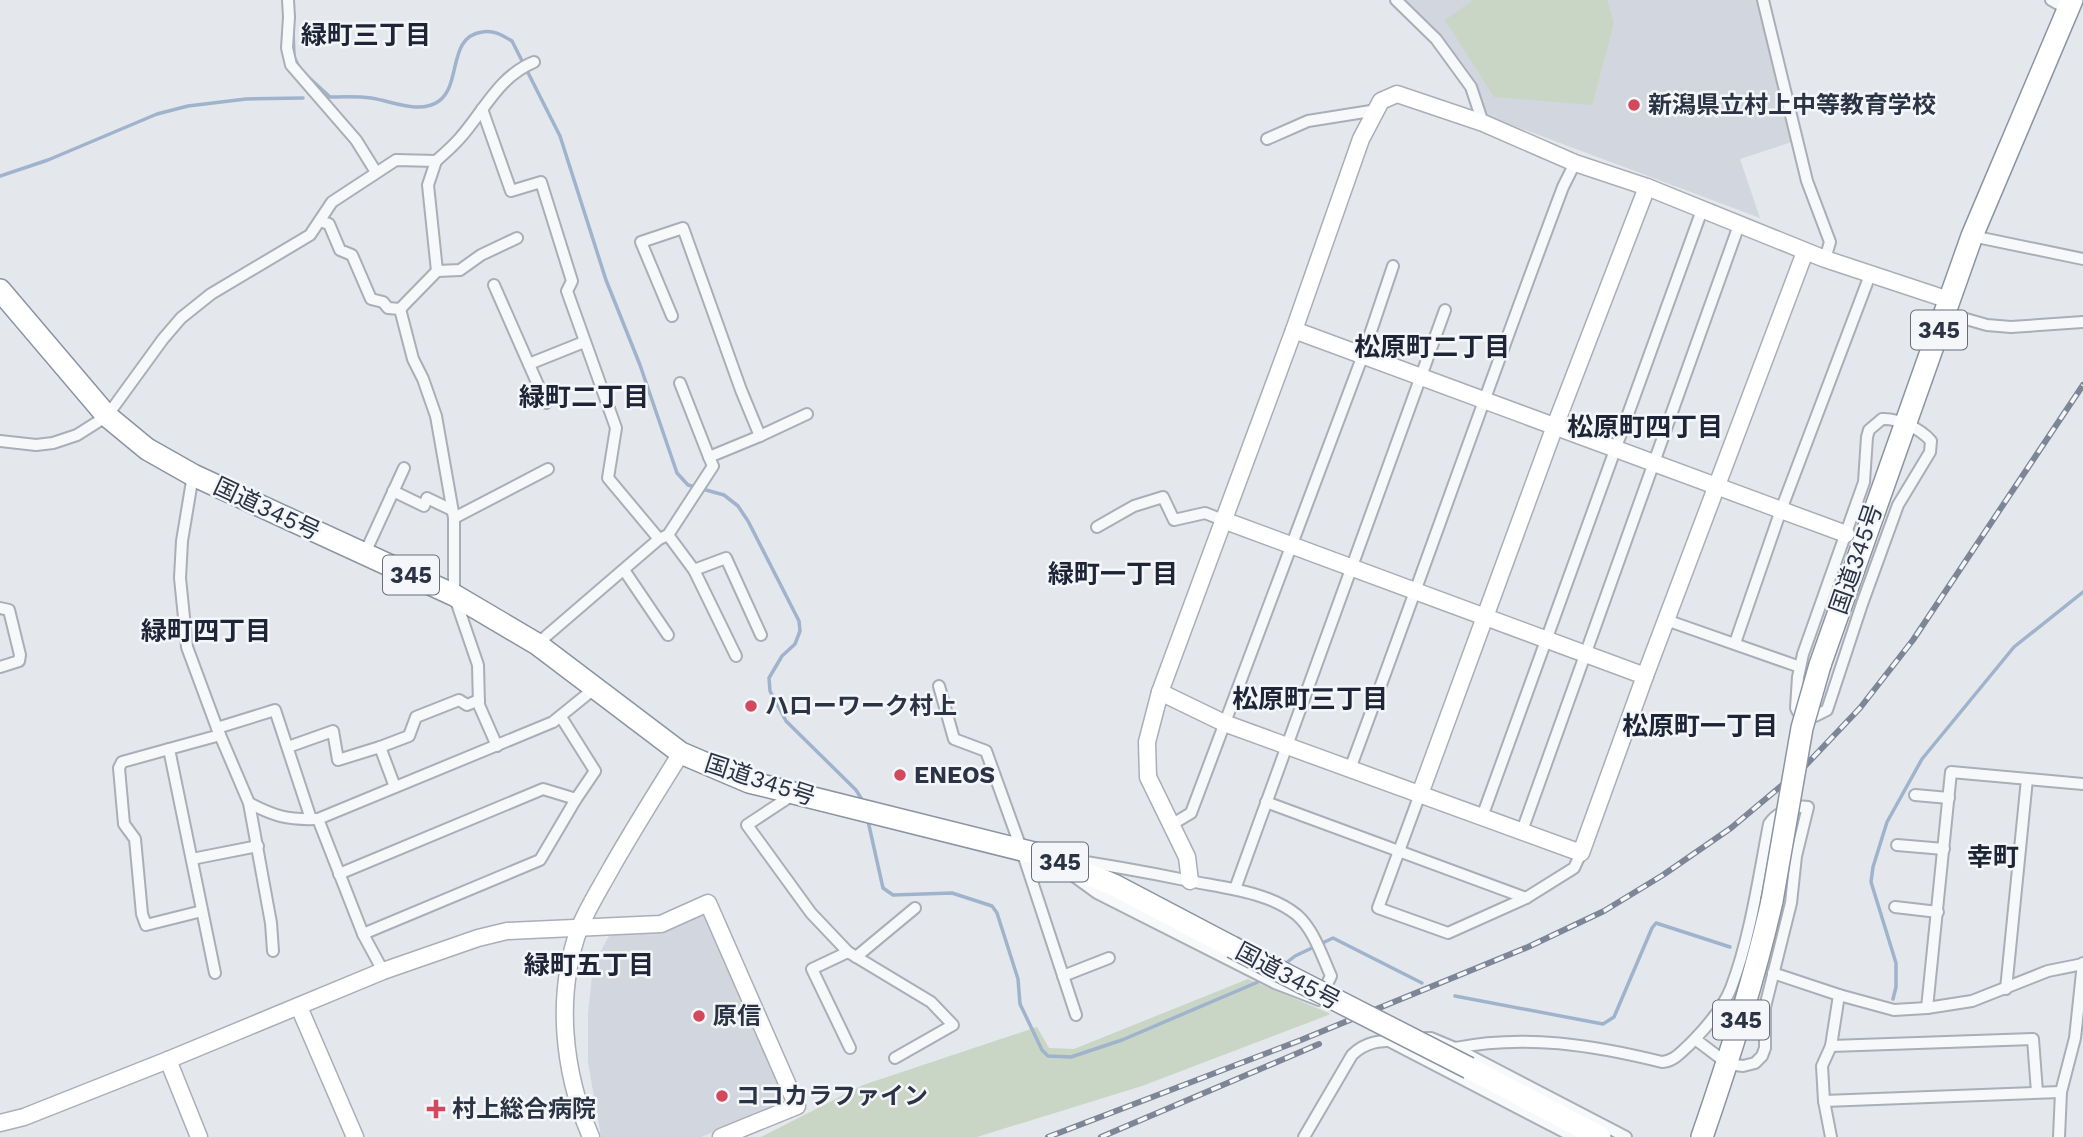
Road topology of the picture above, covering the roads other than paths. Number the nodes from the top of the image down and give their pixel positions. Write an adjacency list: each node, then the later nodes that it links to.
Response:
1 (288, 0): 12 (street)
2 (1396, 0): 8 (street)
3 (1763, 0): 20 (street)
4 (2063, 3): 17 (highway, 国道345号 / 345)
5 (534, 62): 6 (street)
6 (482, 109): 10 (street); 33 (street)
7 (1377, 110): 8 (street); 9 (street); 32 (street)
8 (1483, 123): 11 (street)
9 (1268, 139)
10 (436, 161): 12 (street); 23 (street)
11 (1575, 163): 13 (street); 38 (street)
12 (376, 172): 15 (street)
13 (1647, 187): 14 (street); 43 (street)
14 (1702, 210): 16 (street); 46 (street)
15 (320, 220): 28 (street); 41 (street)
16 (1739, 225): 19 (street); 48 (street)
17 (1972, 236): 21 (street); 27 (highway, 国道345号 / 345)
18 (517, 238): 23 (street)
19 (1805, 252): 20 (street); 52 (street)
20 (1825, 259): 24 (street)
21 (2083, 259)
22 (1393, 266): 34 (street)
23 (438, 271): 28 (street)
24 (1870, 275): 27 (street); 54 (street)
25 (494, 285): 35 (street)
26 (0, 290): 41 (highway, 国道345号 / 345)
27 (1947, 307): 31 (street); 42 (highway, 国道345号 / 345)
28 (400, 309): 55 (street)
29 (1445, 310): 36 (street)
30 (672, 316): 44 (street)
31 (2083, 322)
32 (1294, 330): 34 (street); 56 (street)
33 (584, 342): 35 (street); 59 (street)
34 (1363, 355): 36 (street); 60 (street)
35 (529, 364): 39 (street)
36 (1421, 376): 38 (street); 62 (street)
37 (680, 383): 47 (street)
38 (1483, 400): 43 (street); 65 (street)
39 (546, 403)
40 (807, 414): 44 (street)
41 (107, 416): 45 (street); 51 (highway, 国道345号 / 345)
42 (1904, 424): 58 (street); 77 (highway, 国道345号 / 345); 77 (street)
43 (1555, 426): 46 (street); 68 (street)
44 (760, 436): 47 (street)
45 (0, 441)
46 (1615, 449): 48 (street); 72 (street)
47 (709, 457): 59 (street)
48 (1654, 463): 52 (street); 75 (street)
49 (404, 468): 53 (street)
50 (548, 469): 55 (street)
51 (194, 475): 61 (highway, 国道345号 / 345); 86 (street)
52 (1718, 486): 54 (street); 69 (street)
53 (394, 491): 55 (street); 61 (street)
54 (1781, 510): 58 (street); 73 (street)
55 (453, 514): 66 (street)
56 (1223, 520): 57 (street); 60 (street); 82 (street)
57 (1097, 527)
58 (1846, 534): 77 (street)
59 (664, 537): 63 (street); 64 (street)
60 (1291, 545): 62 (street); 85 (street)
61 (365, 554): 66 (highway, 国道345号 / 345)
62 (1352, 568): 65 (street); 87 (street)
63 (624, 570): 70 (street); 74 (street)
64 (694, 570): 71 (street); 76 (street)
65 (1416, 591): 68 (street); 93 (street)
66 (454, 595): 74 (highway, 国道345号 / 345); 83 (street)
67 (0, 608): 78 (street)
68 (1485, 617): 72 (street); 98 (street)
69 (1666, 620): 73 (street); 79 (street)
70 (668, 635)
71 (761, 635)
72 (1546, 640): 75 (street); 104 (street)
73 (1735, 643): 77 (street)
74 (537, 644): 81 (highway, 国道345号 / 345)
75 (1585, 654): 79 (street); 107 (street)
76 (736, 656)
77 (1810, 666): 147 (highway, 国道345号 / 345, bridge)
78 (0, 667)
79 (1645, 676): 113 (street)
80 (939, 686): 110 (street)
81 (595, 688): 84 (street); 92 (highway, 国道345号 / 345)
82 (1160, 692): 85 (street); 106 (street)
83 (479, 700): 88 (street); 90 (street)
84 (561, 717): 88 (street); 101 (street)
85 (1224, 723): 87 (street); 106 (street)
86 (219, 731): 89 (street); 91 (street); 103 (street)
87 (1287, 745): 93 (street); 102 (street)
88 (496, 746): 96 (street)
89 (288, 747): 90 (street); 105 (street)
90 (380, 747): 96 (street)
91 (169, 749): 115 (street); 122 (street)
92 (681, 753): 97 (highway, 国道345号 / 345); 124 (street)
93 (1349, 769): 98 (street)
94 (2026, 779): 95 (street); 100 (street); 134 (street)
95 (2083, 785)
96 (395, 787): 105 (street)
97 (794, 794): 110 (highway, 国道345号 / 345); 127 (street)
98 (1420, 794): 104 (street); 112 (street)
99 (1915, 795): 100 (street)
100 (1949, 798): 111 (street)
101 (576, 799): 116 (street); 125 (street)
102 (1266, 802): 112 (street); 118 (street)
103 (249, 803): 105 (street); 109 (street)
104 (1482, 817): 107 (street)
105 (314, 819): 116 (street)
106 (1171, 825): 117 (street)
107 (1522, 831): 113 (street)
108 (1897, 845): 111 (street)
109 (258, 846): 115 (street); 126 (street)
110 (1021, 848): 114 (highway, 国道345号 / 345); 133 (street)
111 (1944, 849): 123 (street)
112 (1399, 851): 119 (street); 119 (street)
113 (1581, 853): 119 (street)
114 (1046, 856): 117 (street); 118 (street); 159 (highway, 国道345号 / 345, bridge)
115 (192, 859): 122 (street)
116 (339, 874): 125 (street)
117 (1190, 881): 118 (street)
118 (1235, 889)
119 (1527, 898)
120 (1895, 907): 123 (street)
121 (915, 908): 127 (street)
122 (202, 911): 131 (street)
123 (1938, 912): 137 (street)
124 (580, 926): 130 (street); 156 (street); 157 (street)
125 (363, 934): 130 (street)
126 (273, 951)
127 (852, 955): 142 (street); 145 (street)
128 (1109, 958): 133 (street)
129 (2083, 964): 134 (street); 144 (street)
130 (383, 971): 136 (street)
131 (215, 973)
132 (1773, 973): 135 (street); 139 (street); 147 (street)
133 (1063, 976): 138 (street)
134 (2006, 989): 137 (street)
135 (1839, 995): 137 (street); 141 (street)
136 (299, 1006): 146 (street); 155 (street)
137 (1927, 1008)
138 (1076, 1015)
139 (1695, 1039): 143 (street); 147 (street)
140 (1388, 1041): 143 (street); 152 (street); 153 (street)
141 (1831, 1046): 148 (street); 150 (street)
142 (850, 1048)
143 (1455, 1048): 160 (street)
144 (2078, 1049): 149 (street)
145 (895, 1058)
146 (167, 1060): 151 (street); 154 (street)
147 (1728, 1064): 161 (highway, 国道345号 / 345)
148 (2037, 1092): 149 (street); 150 (street)
149 (2061, 1092): 163 (street)
150 (1824, 1101): 162 (street)
151 (0, 1123)
152 (1555, 1133): 158 (street)
153 (1306, 1136)
154 (198, 1137)
155 (355, 1137)
156 (591, 1137)
157 (720, 1137)
158 (1574, 1137)
159 (1600, 1137)
160 (1626, 1137)
161 (1702, 1137)
162 (1831, 1137)
163 (2059, 1137)

